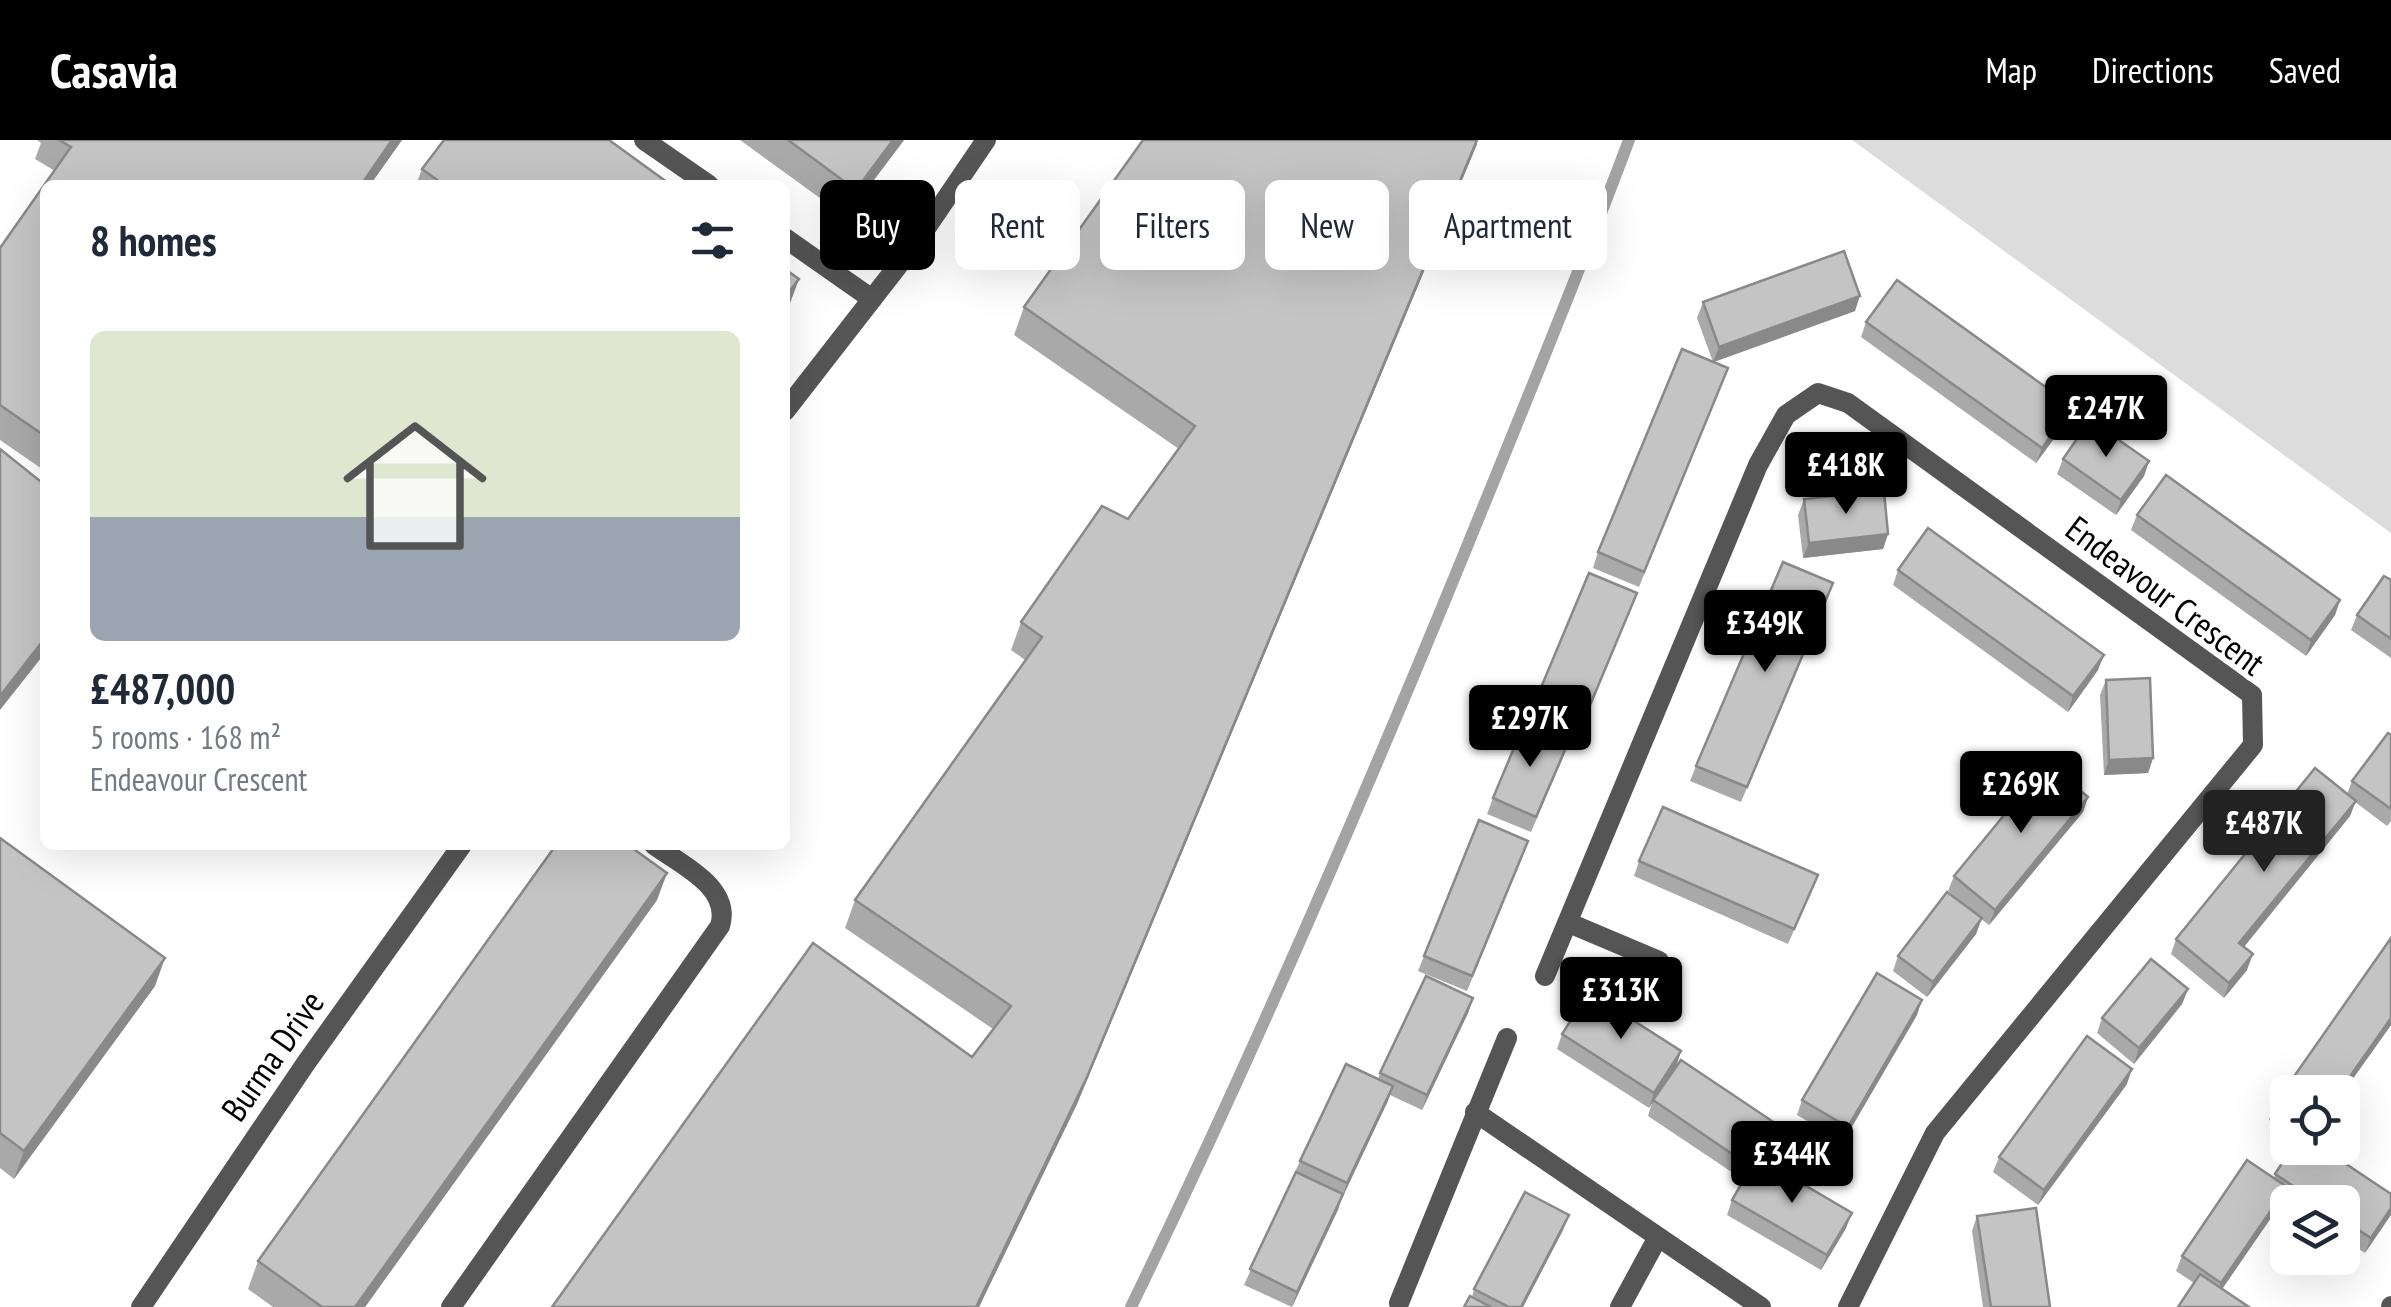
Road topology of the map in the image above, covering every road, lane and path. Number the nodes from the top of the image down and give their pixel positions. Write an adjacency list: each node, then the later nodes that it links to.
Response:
1 (644, 140): 3 (street)
2 (986, 140): 5 (street)
3 (702, 180)
4 (790, 242): 5 (street)
5 (872, 299): 6 (street)
6 (790, 405)
7 (458, 850): 16 (street, Burma Drive)
8 (661, 850): 17 (street)
9 (1569, 923): 10 (street); 11 (street, Endeavour Crescent); 20 (street, Endeavour Crescent)
10 (1659, 961)
11 (1545, 976)
12 (1507, 1038): 13 (street)
13 (1475, 1112): 14 (street); 15 (street)
14 (1658, 1237): 18 (street); 19 (street)
15 (1400, 1303)
16 (141, 1307)
17 (451, 1307)
18 (1620, 1307)
19 (1761, 1307)
20 (1848, 1307)

